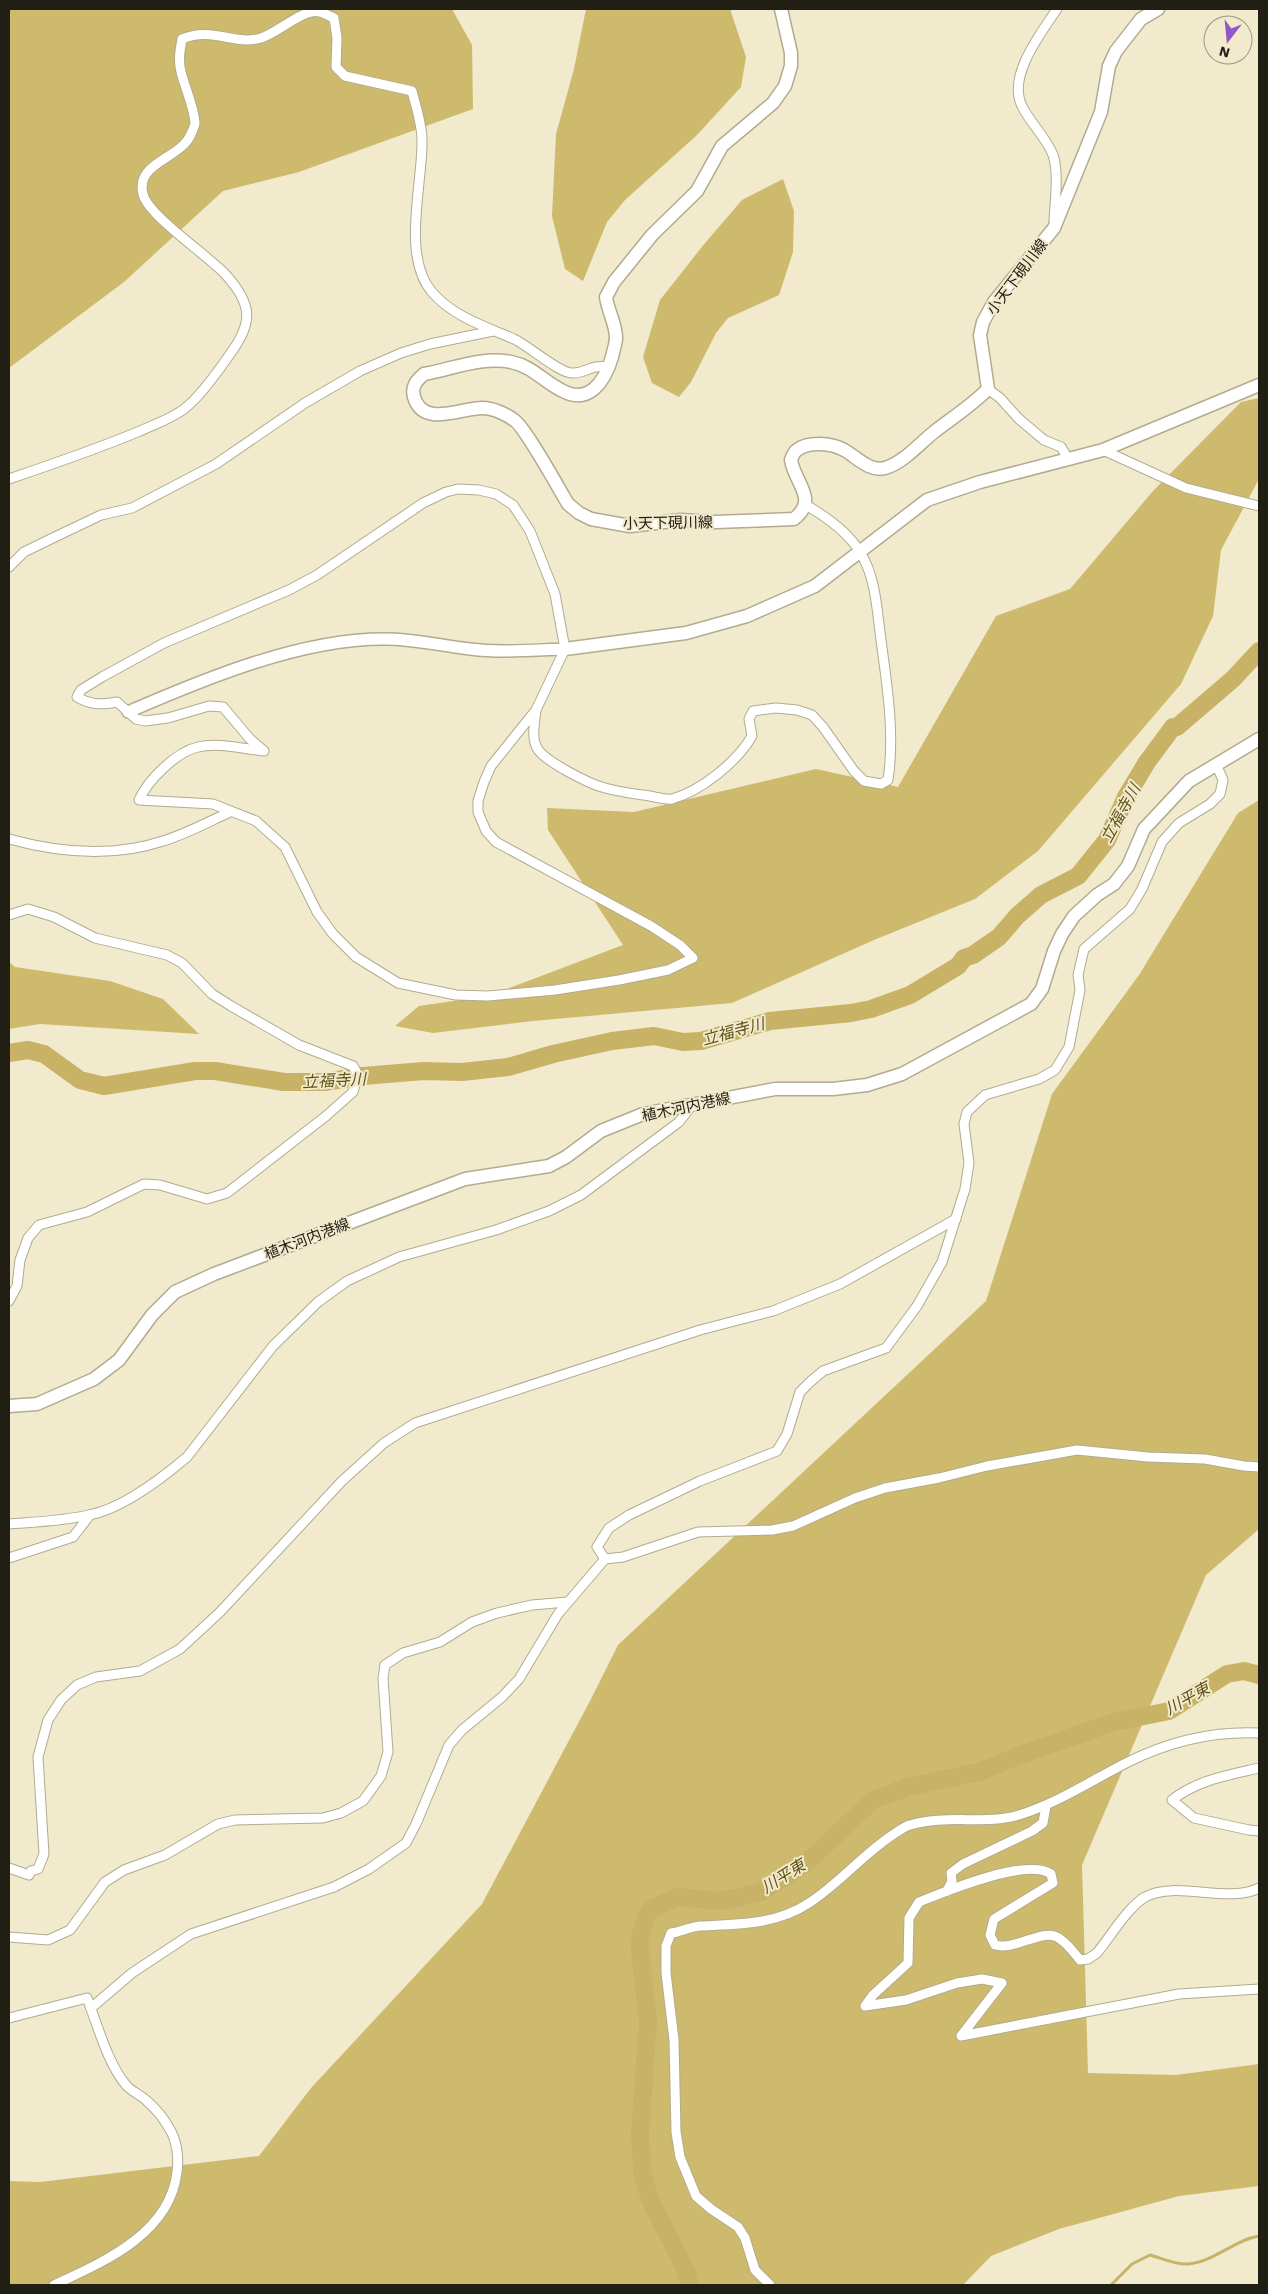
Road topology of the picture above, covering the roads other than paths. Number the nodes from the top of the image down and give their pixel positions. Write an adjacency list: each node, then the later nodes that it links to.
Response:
1 (781, 9): 6 (main road, 小天下硯川線)
2 (1057, 9): 4 (street)
3 (1158, 9): 4 (main road, 小天下硯川線)
4 (1054, 228): 8 (main road, 小天下硯川線)
5 (494, 331): 6 (street); 11 (street); 15 (street)
6 (608, 367): 12 (main road, 小天下硯川線)
7 (1259, 384): 9 (main road)
8 (988, 389): 10 (street); 12 (main road)
9 (1103, 450): 10 (main road); 13 (street)
10 (1069, 460): 14 (main road)
11 (9, 478)
12 (806, 505): 14 (street)
13 (1259, 506)
14 (860, 552): 16 (main road); 17 (street)
15 (9, 567)
16 (565, 649): 17 (street); 18 (street); 18 (street)
17 (536, 710): 21 (street)
18 (128, 712): 21 (street)
19 (1259, 740): 20 (main road, 植木河内港線)
20 (1216, 764): 24 (main road, 植木河内港線); 25 (street)
21 (230, 812): 22 (street)
22 (9, 840)
23 (9, 915): 26 (street)
24 (692, 1105): 27 (main road, 植木河内港線); 29 (street)
25 (956, 1219): 32 (street); 38 (street)
26 (9, 1301)
27 (9, 1406)
28 (1259, 1467): 32 (street)
29 (90, 1515): 30 (street); 31 (street)
30 (9, 1524)
31 (9, 1558)
32 (605, 1559): 33 (street)
33 (567, 1602): 41 (street); 43 (street)
34 (1259, 1733): 36 (street)
35 (1259, 1768): 37 (street)
36 (1046, 1806): 40 (street); 46 (street)
37 (1259, 1831)
38 (9, 1868)
39 (1259, 1888): 40 (street)
40 (947, 1891): 42 (street)
41 (9, 1937)
42 (1259, 1989)
43 (91, 2008): 44 (street); 45 (street)
44 (9, 2018)
45 (54, 2285)
46 (770, 2285)

